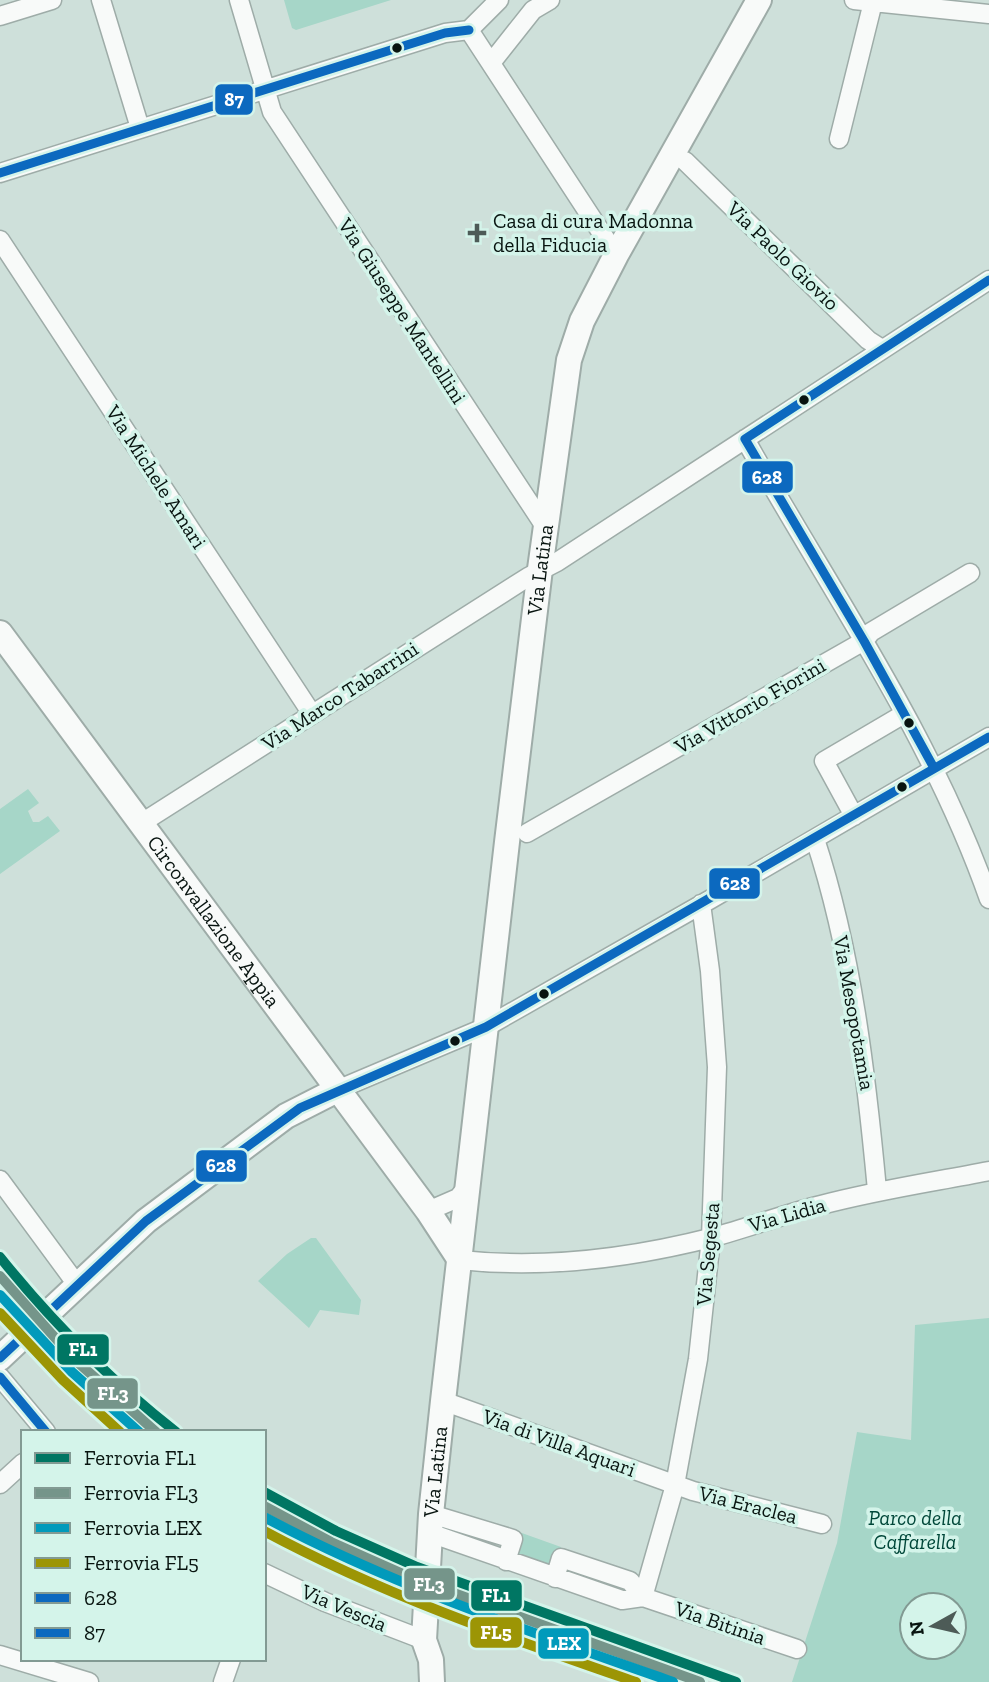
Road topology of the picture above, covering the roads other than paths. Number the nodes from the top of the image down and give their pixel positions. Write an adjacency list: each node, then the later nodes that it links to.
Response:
1 (52, 0): 10 (street)
2 (101, 0): 14 (street)
3 (239, 0): 13 (street, Via Giuseppe Mantellini)
4 (499, 0): 11 (street)
5 (550, 0): 12 (street)
6 (759, 0): 19 (street, Via Latina)
7 (854, 0): 8 (street)
8 (873, 2): 9 (street); 15 (street)
9 (989, 14)
10 (0, 16)
11 (469, 30): 12 (street); 13 (street)
12 (492, 63): 19 (street)
13 (264, 89): 14 (street); 23 (street, Via Giuseppe Mantellini)
14 (140, 128): 17 (street)
15 (839, 139)
16 (685, 161): 21 (street, Via Paolo Giovio)
17 (0, 173)
18 (0, 240): 28 (street, Via Michele Amari)
19 (616, 255): 23 (street, Via Latina)
20 (989, 280): 21 (street, Via Marco Tabarrini)
21 (882, 349): 22 (street, Via Marco Tabarrini)
22 (745, 439): 24 (street, Via Marco Tabarrini); 27 (street)
23 (546, 528): 24 (street, Via Latina)
24 (540, 569): 28 (street, Via Marco Tabarrini); 38 (street, Via Latina)
25 (970, 573): 27 (street, Via Vittorio Fiorini)
26 (0, 633): 33 (street, Circonvallazione Appia)
27 (864, 641): 29 (street); 34 (street, Via Vittorio Fiorini)
28 (312, 714): 33 (street, Via Marco Tabarrini)
29 (904, 714): 31 (street); 32 (street)
30 (989, 737): 31 (street)
31 (934, 768): 32 (street); 36 (street)
32 (854, 816): 35 (street)
33 (140, 824): 39 (street, Circonvallazione Appia)
34 (527, 833)
35 (815, 839): 37 (street); 43 (street, Via Mesopotamia)
36 (989, 899)
37 (701, 905): 38 (street); 45 (street, Via Segesta)
38 (486, 1027): 39 (street); 42 (street, Via Latina)
39 (337, 1090): 44 (street, Circonvallazione Appia); 47 (street)
40 (989, 1171): 43 (street, Via Lidia)
41 (0, 1180): 47 (street)
42 (468, 1186): 44 (street); 46 (street, Via Latina)
43 (877, 1191): 45 (street, Via Lidia)
44 (428, 1211): 46 (street, Circonvallazione Appia)
45 (712, 1238): 46 (street, Via Lidia); 53 (street, Via Segesta)
46 (460, 1260): 49 (street, Via Latina)
47 (78, 1286): 48 (street)
48 (2, 1363): 50 (street)
49 (443, 1401): 53 (street, Via di Villa Aquari); 55 (street, Via Latina)
50 (45, 1430)
51 (21, 1465): 52 (street)
52 (0, 1484)
53 (675, 1485): 54 (street, Via Eraclea); 57 (street, Via Segesta)
54 (822, 1524)
55 (430, 1531): 57 (street, Via Bitinia); 58 (street, Via Latina)
56 (266, 1574): 58 (street, Via Vescia)
57 (643, 1597): 59 (street, Via Bitinia)
58 (424, 1636): 64 (street, Via Latina)
59 (797, 1649)
60 (0, 1655): 62 (street)
61 (229, 1661): 63 (street)
62 (89, 1682)
63 (223, 1682)
64 (432, 1682)

